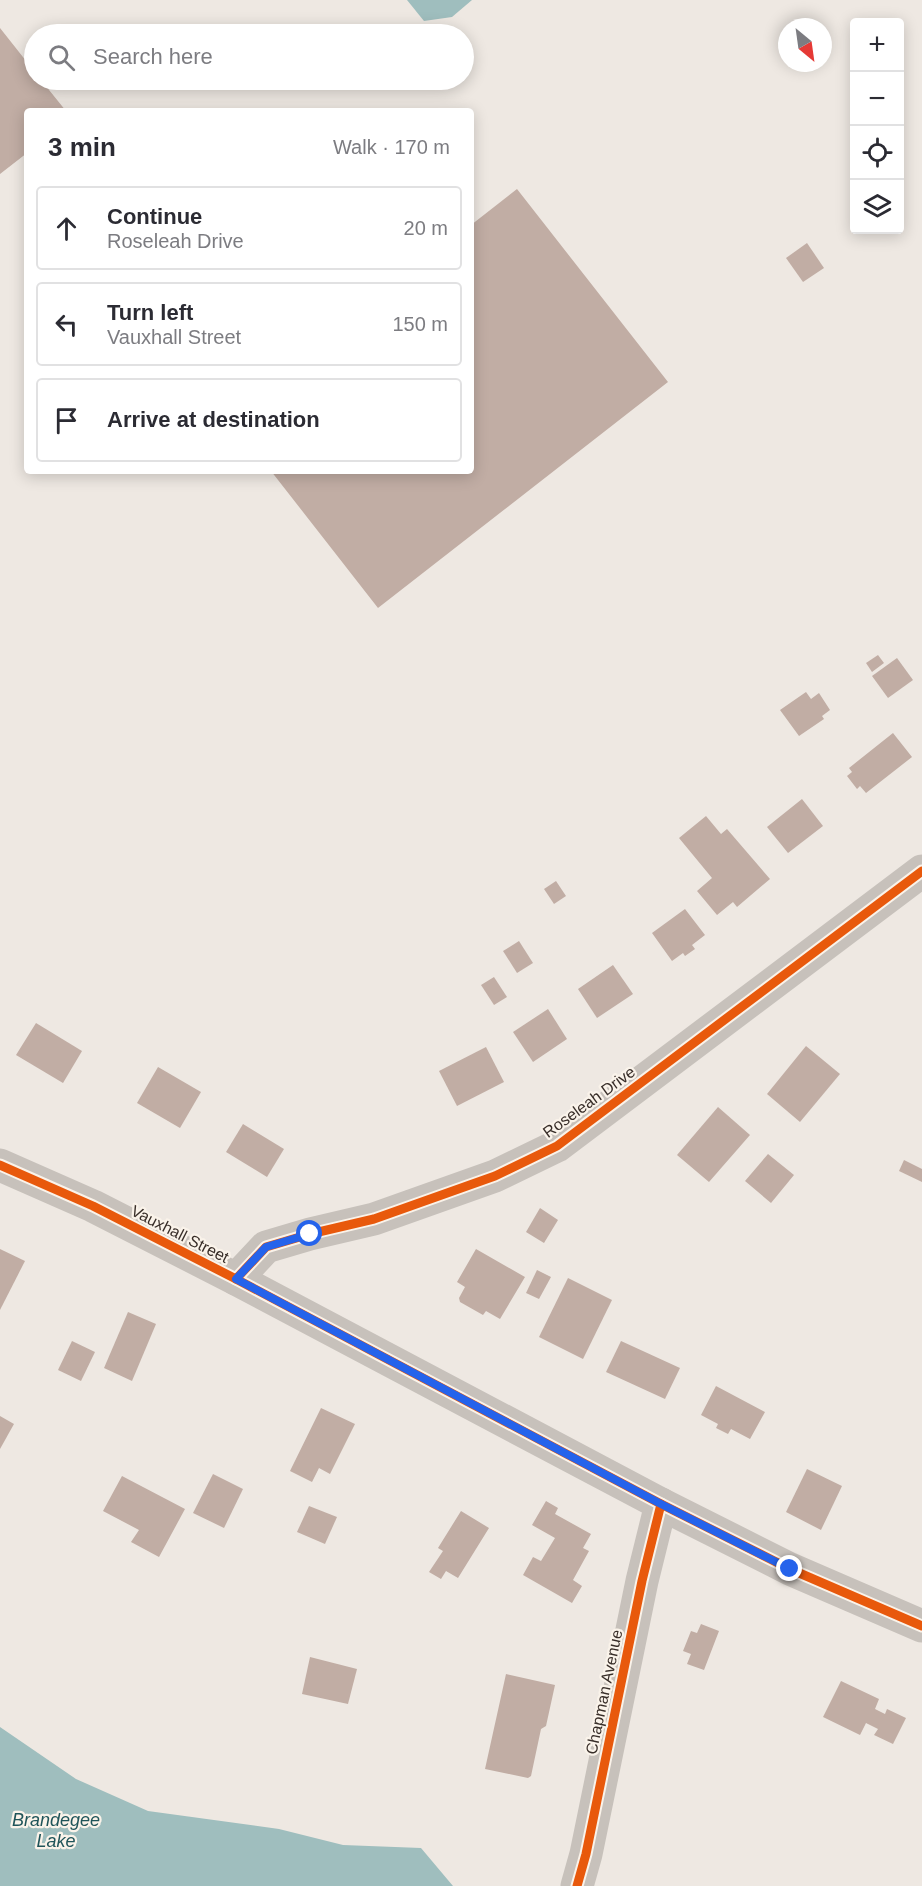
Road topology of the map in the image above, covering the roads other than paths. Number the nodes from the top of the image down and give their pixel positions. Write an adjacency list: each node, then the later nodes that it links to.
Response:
1 (922, 871): 3 (street, Roseleah Drive)
2 (0, 1165): 3 (street, Vauxhall Street)
3 (236, 1279): 4 (street, Vauxhall Street)
4 (661, 1504): 5 (street, Vauxhall Street); 6 (street, Chapman Avenue)
5 (922, 1626)
6 (577, 1886)

